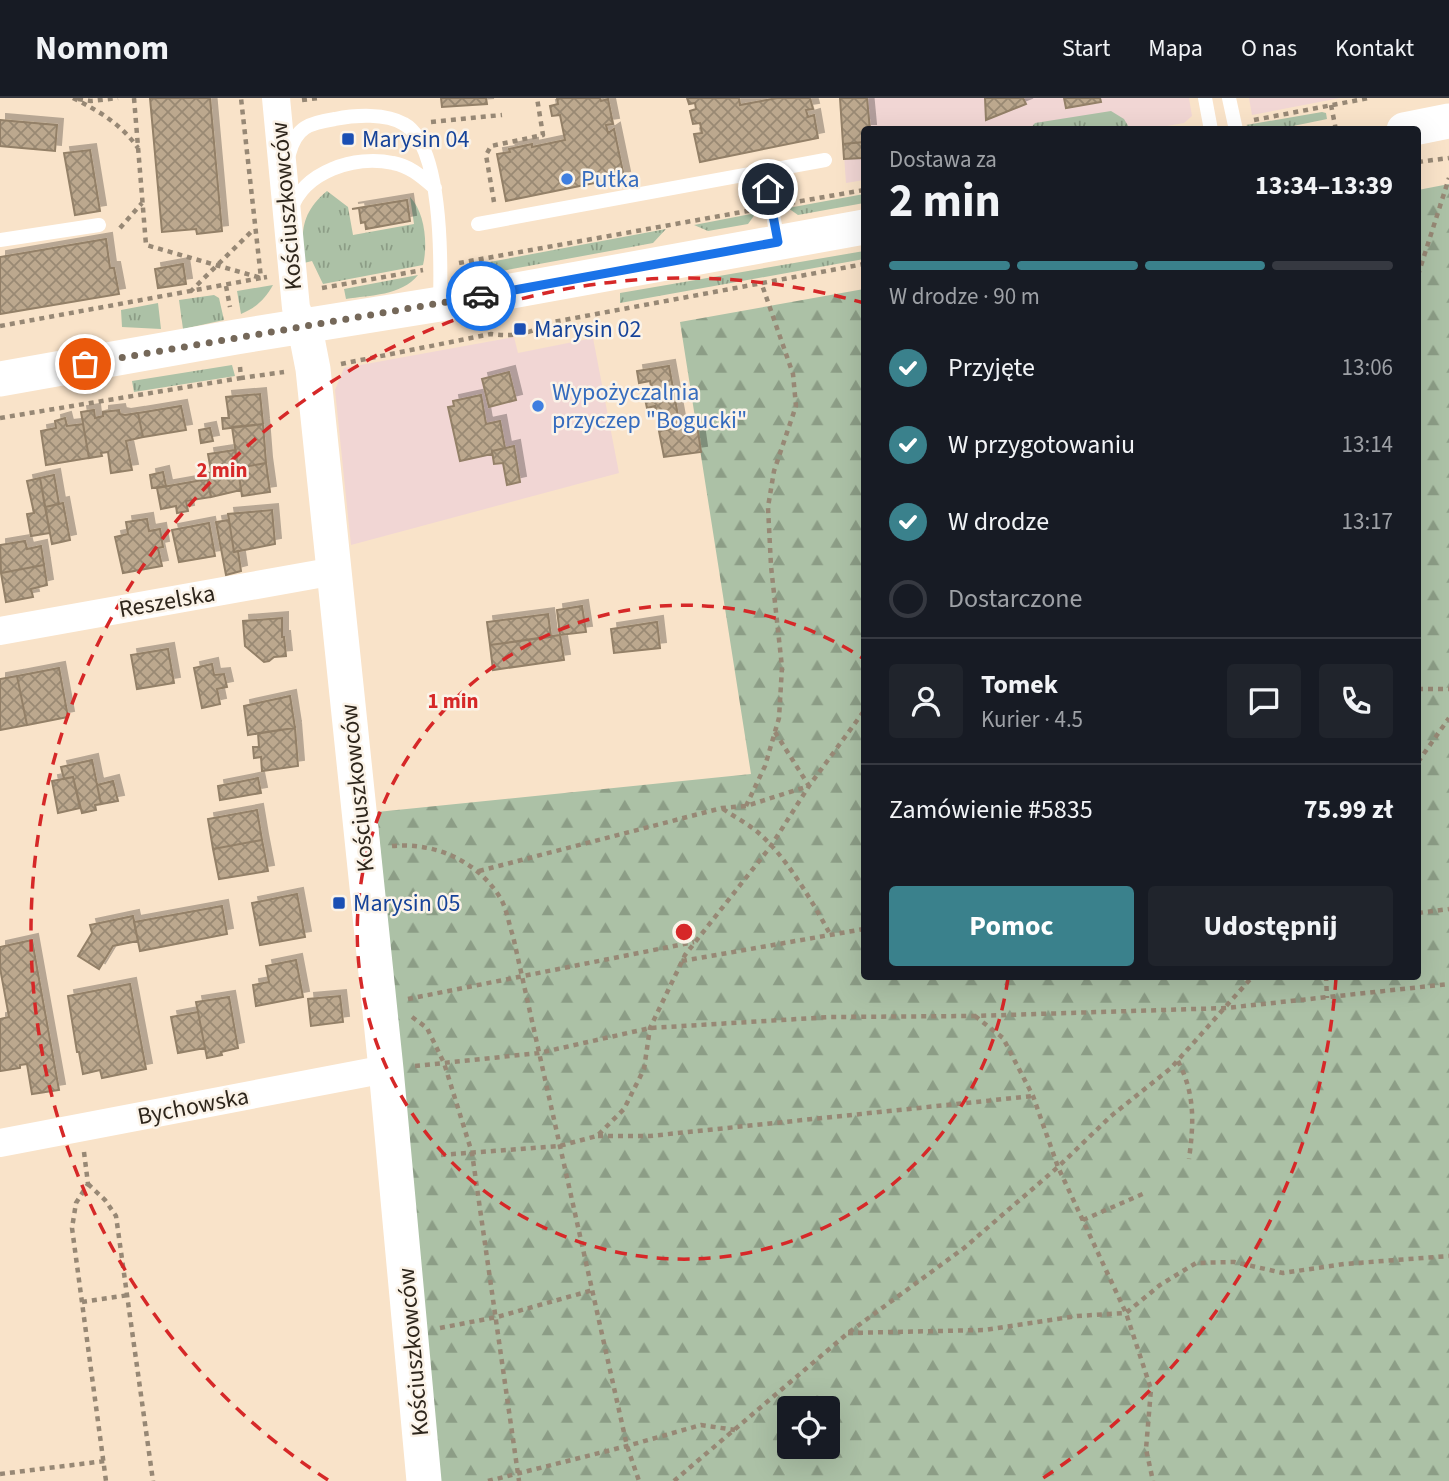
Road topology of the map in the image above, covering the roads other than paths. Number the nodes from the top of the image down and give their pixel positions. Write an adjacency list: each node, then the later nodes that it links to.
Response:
1 (276, 98): 10 (street, Kościuszkowców)
2 (1205, 98): 5 (lane)
3 (1229, 98): 6 (lane)
4 (1449, 121): 7 (street)
5 (1210, 126)
6 (1235, 126)
7 (1421, 127)
8 (825, 160): 9 (lane)
9 (765, 171): 13 (lane); 17 (lane)
10 (283, 174): 11 (lane); 12 (street, Kościuszkowców)
11 (436, 189): 12 (lane); 18 (lane)
12 (286, 222): 19 (street, Kościuszkowców)
13 (478, 224)
14 (99, 225): 16 (lane)
15 (861, 228): 17 (street)
16 (0, 240)
17 (764, 245): 18 (street)
18 (440, 304): 19 (street)
19 (305, 328): 20 (street); 21 (street, Kościuszkowców)
20 (0, 379)
21 (335, 572): 22 (street, Reszelska); 23 (street, Kościuszkowców)
22 (0, 631)
23 (386, 1069): 24 (street, Bychowska); 25 (street, Kościuszkowców)
24 (0, 1143)
25 (424, 1481)

